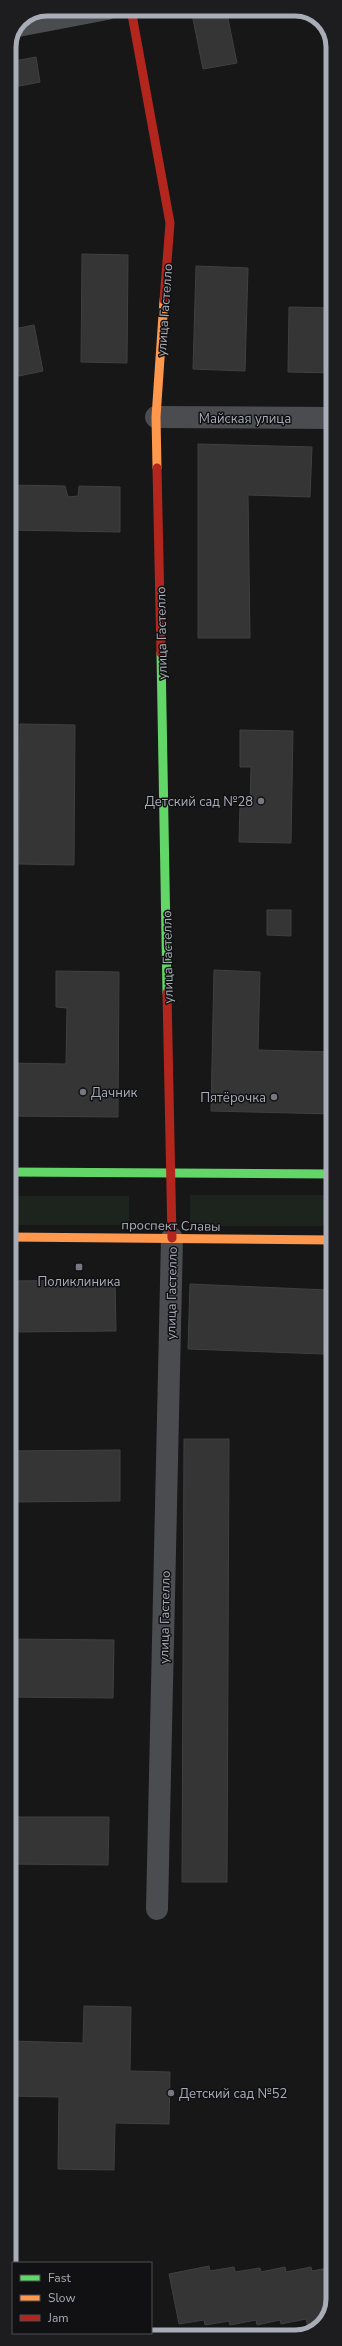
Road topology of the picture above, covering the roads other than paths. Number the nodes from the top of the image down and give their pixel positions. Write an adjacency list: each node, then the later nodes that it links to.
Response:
1 (70, 16): 3 (street)
2 (132, 16): 4 (street, улица Гастелло)
3 (26, 25)
4 (156, 417): 5 (street, Майская улица); 7 (street, улица Гастелло)
5 (326, 418)
6 (16, 1172): 7 (street)
7 (171, 1173): 8 (street); 10 (street, улица Гастелло)
8 (326, 1174)
9 (16, 1237): 10 (street, проспект Славы)
10 (172, 1238): 11 (street, проспект Славы); 12 (street, улица Гастелло)
11 (326, 1240)
12 (157, 1909)

